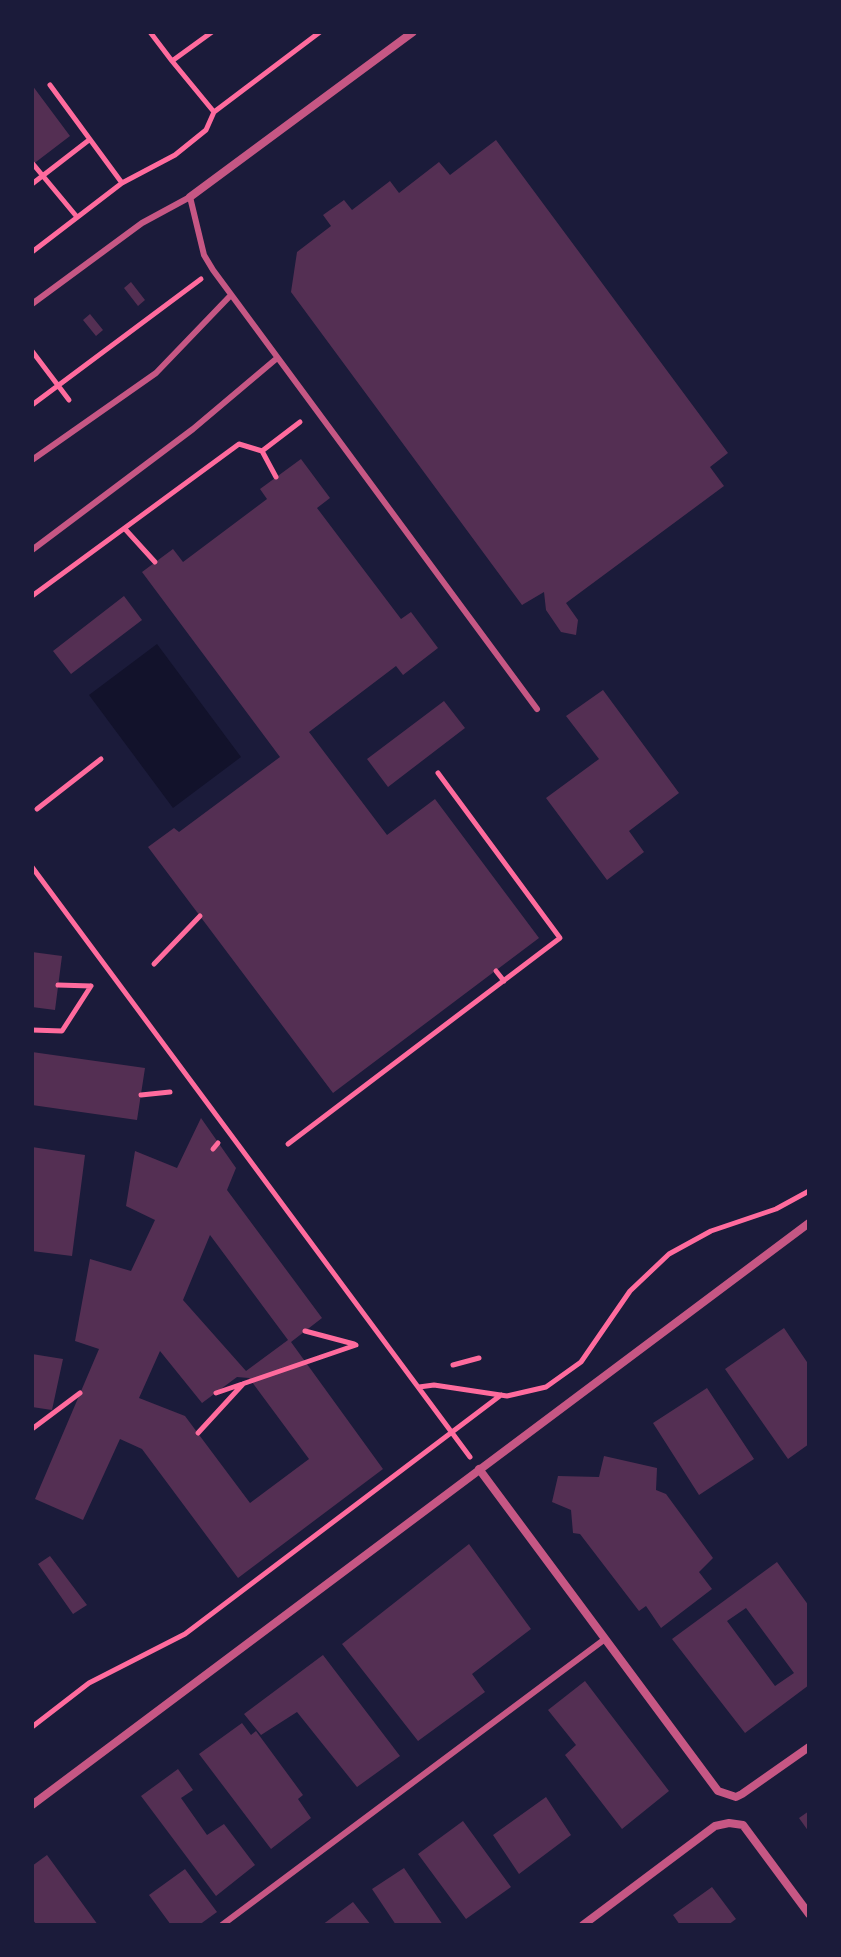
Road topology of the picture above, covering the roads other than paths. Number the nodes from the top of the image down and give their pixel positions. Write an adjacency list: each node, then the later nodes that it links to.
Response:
1 (413, 32): 2 (street)
2 (190, 197): 3 (lane); 4 (lane)
3 (231, 295): 5 (lane); 6 (lane)
4 (32, 304)
5 (276, 359): 7 (lane); 8 (lane)
6 (32, 460)
7 (32, 550)
8 (537, 709)
9 (809, 1223): 10 (street)
10 (479, 1469): 11 (street); 13 (street)
11 (605, 1639): 12 (street); 15 (lane)
12 (809, 1747)
13 (32, 1805)
14 (809, 1914): 16 (street)
15 (222, 1925)
16 (583, 1925)

